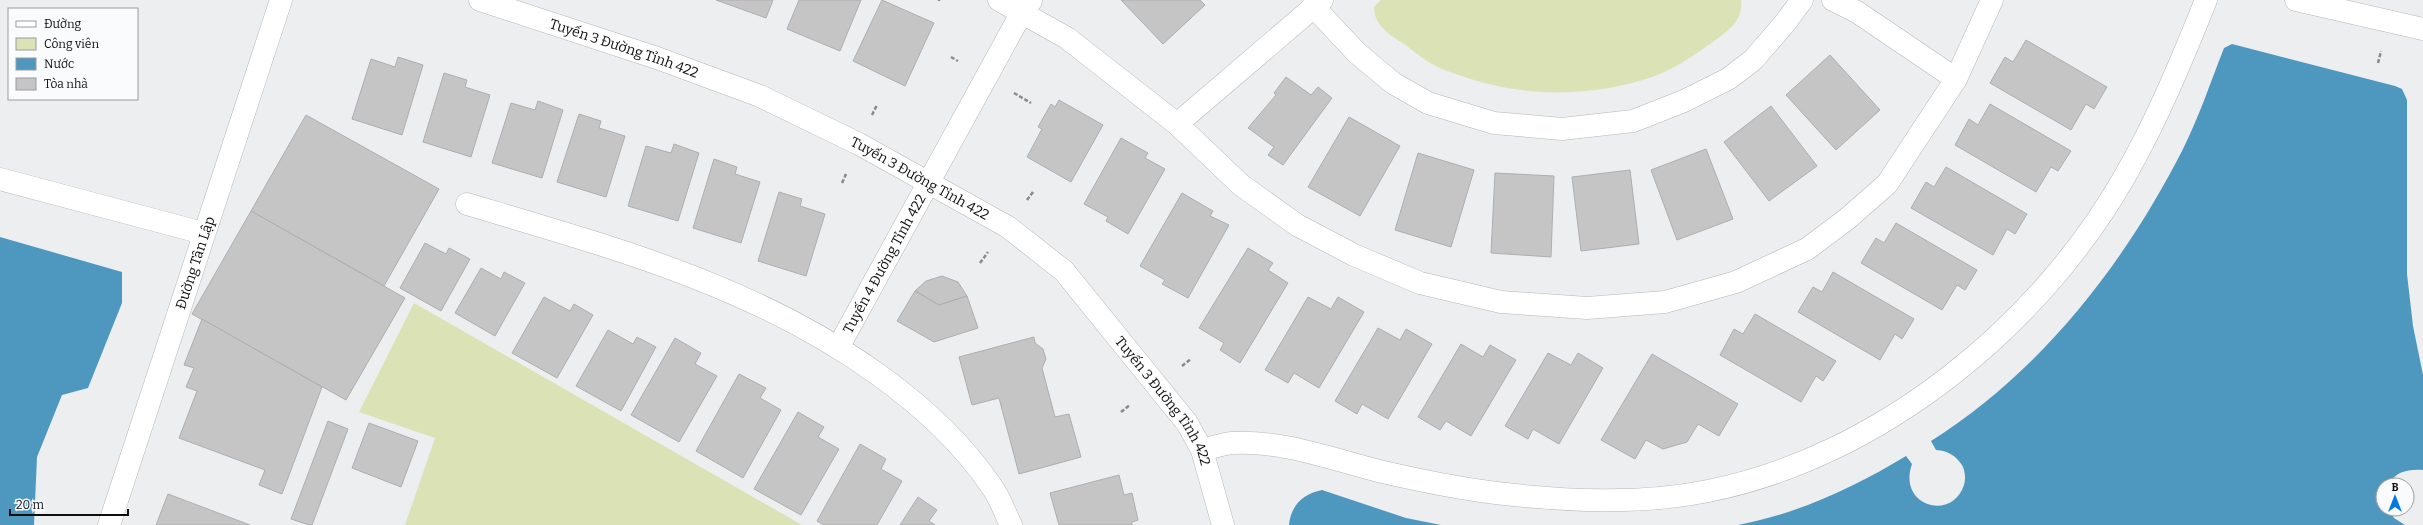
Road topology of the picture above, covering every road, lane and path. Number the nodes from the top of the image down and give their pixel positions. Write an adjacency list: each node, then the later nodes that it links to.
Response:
1 (281, 0): 17 (street, Đường Tân Lập)
2 (480, 0): 15 (street, Tuyến 3 Đường Tỉnh 422)
3 (999, 0): 10 (street)
4 (1802, 0): 9 (street)
5 (1833, 0): 12 (street)
6 (1992, 0): 12 (street)
7 (2206, 0): 19 (street)
8 (2296, 0): 11 (street)
9 (1317, 3): 13 (street)
10 (1027, 6): 13 (street); 15 (street, Tuyến 4 Đường Tỉnh 422)
11 (2423, 29)
12 (1956, 79): 13 (street)
13 (1177, 124)
14 (0, 179): 17 (street)
15 (931, 182): 18 (street, Tuyến 4 Đường Tỉnh 422); 19 (street, Tuyến 3 Đường Tỉnh 422)
16 (467, 204): 18 (street)
17 (203, 233): 20 (street, Đường Tân Lập)
18 (839, 346): 21 (street)
19 (1202, 450): 22 (street, Tuyến 3 Đường Tỉnh 422)
20 (109, 525)
21 (1011, 525)
22 (1223, 525)

